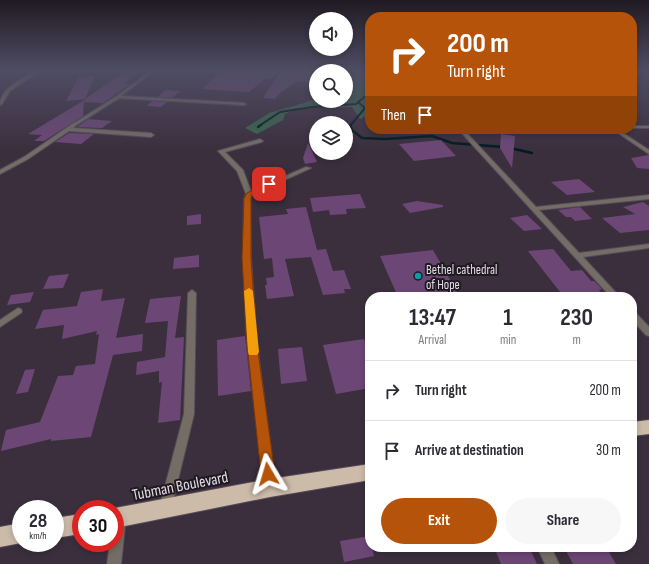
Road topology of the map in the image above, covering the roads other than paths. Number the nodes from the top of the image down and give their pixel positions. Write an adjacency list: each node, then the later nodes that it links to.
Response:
1 (118, 97): 2 (lane); 3 (lane)
2 (244, 104)
3 (77, 123): 6 (street)
4 (637, 127): 5 (street)
5 (649, 127)
6 (69, 129): 9 (street); 13 (street)
7 (465, 134): 16 (street)
8 (622, 134): 11 (street)
9 (151, 135)
10 (260, 141): 14 (street)
11 (649, 152)
12 (308, 168): 14 (street)
13 (0, 172)
14 (249, 194): 28 (street)
15 (649, 197): 16 (street)
16 (533, 208): 18 (street)
17 (649, 246): 18 (street)
18 (578, 255): 19 (street)
19 (611, 292)
20 (192, 293): 29 (street)
21 (18, 311): 23 (street)
22 (637, 320): 24 (street)
23 (0, 324)
24 (649, 333)
25 (649, 427): 26 (highway)
26 (637, 428)
27 (365, 473): 28 (highway, Tubman Boulevard)
28 (270, 488): 29 (highway, Tubman Boulevard)
29 (165, 509): 30 (highway, Tubman Boulevard)
30 (124, 517)
31 (12, 535): 32 (highway)
32 (0, 537)
33 (115, 552): 35 (street)
34 (546, 552): 36 (street)
35 (114, 564)
36 (552, 564)

